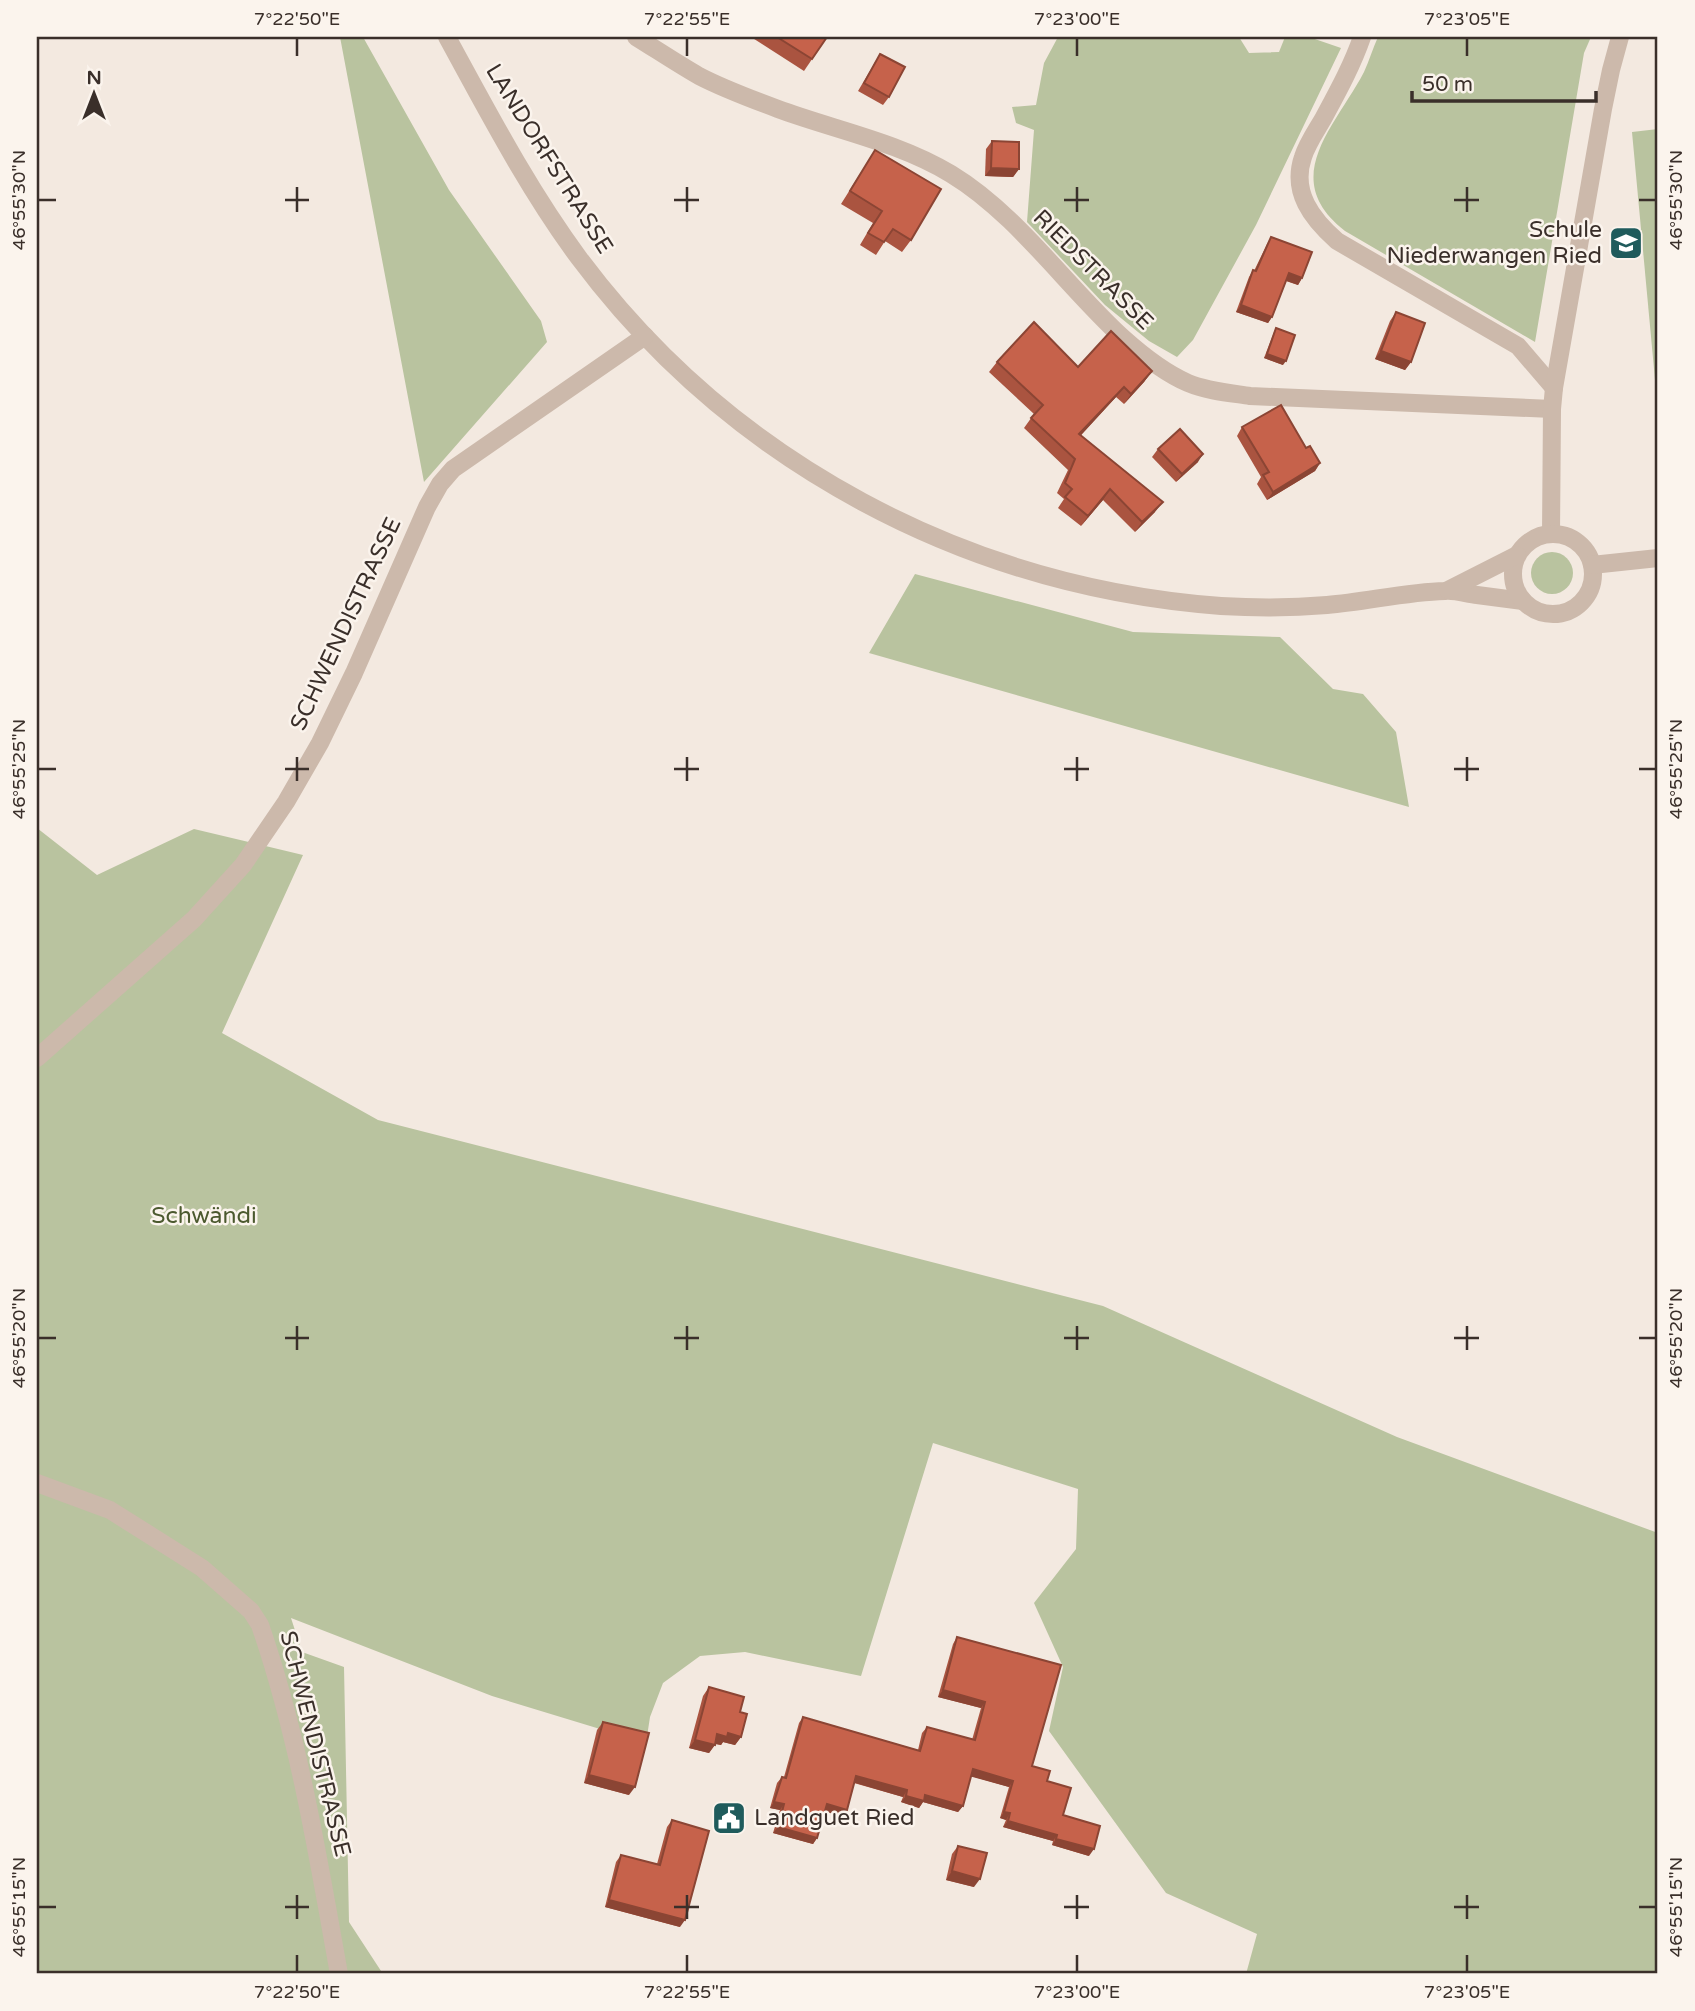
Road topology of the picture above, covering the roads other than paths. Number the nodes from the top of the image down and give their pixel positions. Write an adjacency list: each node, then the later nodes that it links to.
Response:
1 (447, 37): 5 (street, LANDORFSTRASSE)
2 (636, 37): 7 (street, RIEDSTRASSE)
3 (1362, 37): 6 (street)
4 (1620, 37): 6 (street)
5 (645, 336): 12 (street, LANDORFSTRASSE); 14 (street, SCHWENDISTRASSE)
6 (1554, 388): 7 (street)
7 (1552, 410): 8 (street)
8 (1551, 534): 9 (street, LANDORFSTRASSE); 11 (street)
9 (1517, 555): 12 (street, LANDORFSTRASSE); 13 (street)
10 (1658, 558): 11 (street)
11 (1592, 565): 13 (street, LANDORFSTRASSE)
12 (1448, 590): 13 (street, LANDORFSTRASSE)
13 (1523, 601)
14 (37, 1058)
15 (37, 1483): 16 (street, SCHWENDISTRASSE)
16 (339, 1974)

